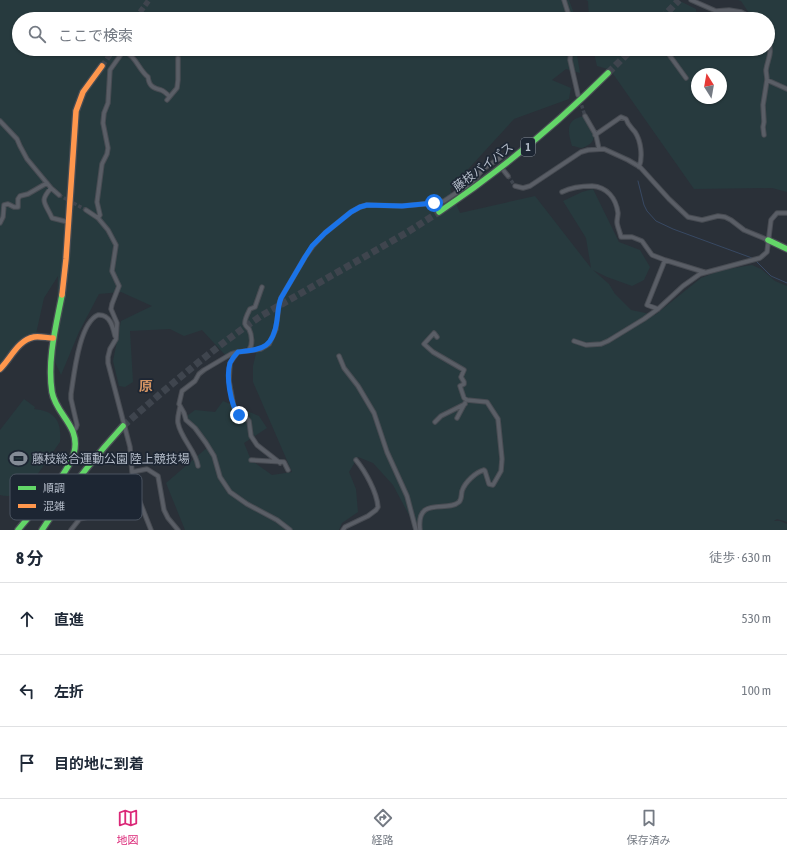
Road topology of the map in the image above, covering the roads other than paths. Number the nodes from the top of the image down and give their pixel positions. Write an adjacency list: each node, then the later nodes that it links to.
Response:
1 (564, 0): 3 (street)
2 (691, 0): 4 (street)
3 (568, 12)
4 (741, 12)
5 (120, 56): 36 (street)
6 (132, 56): 17 (street)
7 (570, 56): 16 (street)
8 (670, 56): 13 (street)
9 (770, 56): 14 (street)
10 (178, 58): 17 (street)
11 (102, 66): 37 (main road)
12 (608, 73): 34 (main road, 藤枝バイパス / 1)
13 (686, 78)
14 (767, 80): 15 (street); 22 (street)
15 (787, 89)
16 (578, 95)
17 (169, 96): 18 (street)
18 (167, 100)
19 (585, 116): 21 (street)
20 (0, 121): 28 (street)
21 (595, 134): 23 (street); 25 (street)
22 (764, 135)
23 (599, 149): 25 (street); 29 (street)
24 (503, 156): 49 (street)
25 (639, 167): 39 (street)
26 (504, 172): 27 (street)
27 (508, 176)
28 (47, 183): 30 (street); 38 (street)
29 (515, 186)
30 (51, 188): 32 (street); 37 (street)
31 (562, 192): 41 (street)
32 (59, 195)
33 (86, 210): 36 (street)
34 (439, 212)
35 (787, 213): 39 (street)
36 (98, 218): 47 (street)
37 (68, 222): 46 (main road)
38 (0, 224)
39 (768, 240): 40 (main road); 42 (street)
40 (787, 249)
41 (665, 260): 42 (street); 44 (street)
42 (705, 272): 44 (street)
43 (262, 287): 49 (street)
44 (658, 309): 48 (street)
45 (437, 337): 53 (street)
46 (53, 338): 52 (main road); 57 (main road)
47 (116, 340): 57 (street); 63 (street)
48 (574, 341)
49 (249, 350): 50 (street)
50 (238, 352): 54 (street); 60 (street)
51 (339, 356): 80 (street)
52 (0, 369)
53 (466, 402): 55 (street); 56 (street); 81 (street)
54 (180, 407): 61 (street); 78 (street)
55 (458, 418)
56 (435, 422)
57 (73, 431): 64 (main road)
58 (251, 460): 60 (street)
59 (356, 460): 79 (street)
60 (280, 463): 62 (street)
61 (198, 466)
62 (288, 470)
63 (132, 472): 77 (street)
64 (62, 474)
65 (82, 474): 66 (main road)
66 (83, 474)
67 (142, 511): 76 (street)
68 (26, 520): 72 (main road)
69 (49, 520): 73 (main road)
70 (52, 520): 74 (main road)
71 (78, 520): 75 (street)
72 (18, 530)
73 (42, 530)
74 (46, 530)
75 (71, 530)
76 (150, 530)
77 (178, 530)
78 (290, 530)
79 (343, 530)
80 (416, 530)
81 (420, 530)

